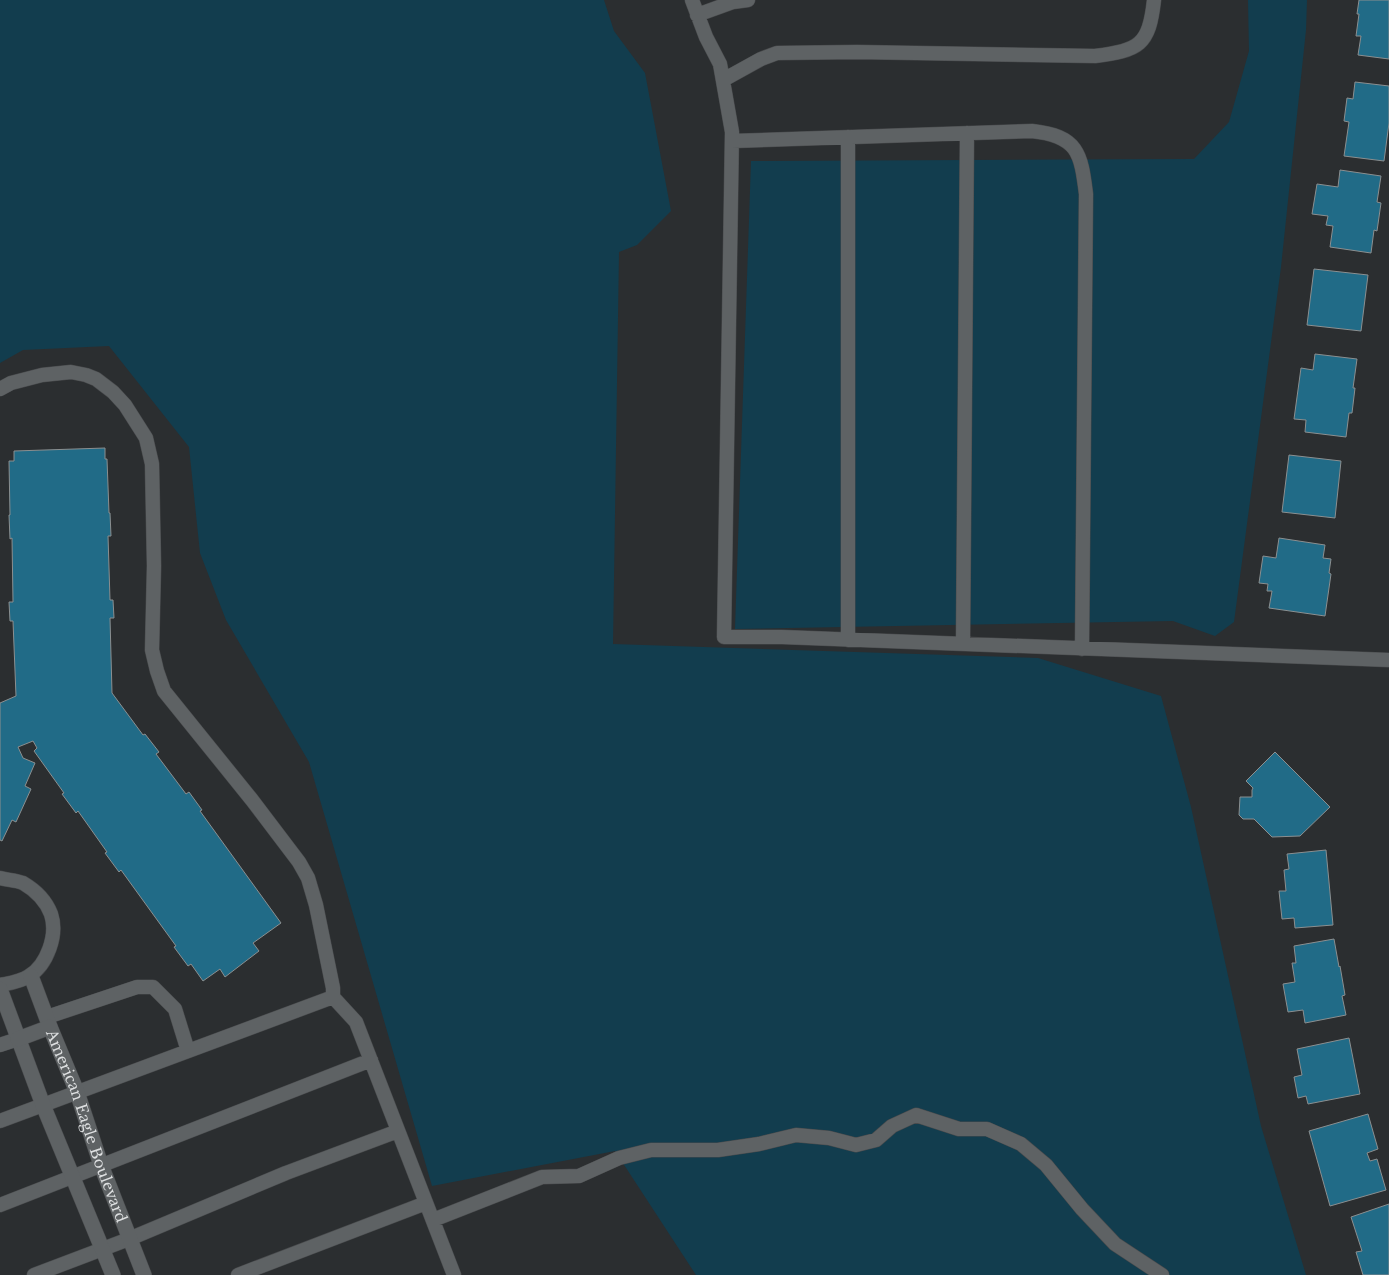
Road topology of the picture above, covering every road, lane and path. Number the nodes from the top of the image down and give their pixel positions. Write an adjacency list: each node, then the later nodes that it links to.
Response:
1 (692, 0): 4 (lane)
2 (748, 0): 4 (lane)
3 (1154, 0): 5 (lane)
4 (697, 15): 5 (lane)
5 (722, 80): 8 (lane)
6 (967, 133): 7 (lane); 11 (lane); 12 (lane)
7 (848, 137): 8 (lane); 10 (lane)
8 (732, 141): 10 (lane)
9 (0, 389): 18 (lane)
10 (848, 640): 11 (lane)
11 (963, 644): 12 (lane)
12 (1082, 649): 13 (lane)
13 (1389, 660)
14 (0, 878): 15 (lane)
15 (30, 976): 16 (lane); 19 (street, American Eagle Boulevard)
16 (0, 985)
17 (0, 989): 20 (street, American Eagle Boulevard)
18 (333, 997): 22 (lane); 23 (lane)
19 (48, 1022): 20 (street); 22 (lane); 24 (street, American Eagle Boulevard)
20 (18, 1039): 21 (lane); 25 (street, American Eagle Boulevard)
21 (0, 1045)
22 (188, 1051): 24 (lane)
23 (371, 1060): 27 (lane); 28 (lane)
24 (77, 1092): 25 (lane); 28 (street, American Eagle Boulevard)
25 (43, 1105): 26 (lane); 29 (street, American Eagle Boulevard)
26 (0, 1122)
27 (398, 1130): 30 (lane); 33 (lane)
28 (102, 1165): 29 (lane); 33 (street, American Eagle Boulevard)
29 (73, 1176): 31 (lane); 34 (street, American Eagle Boulevard)
30 (426, 1202): 32 (lane); 38 (lane)
31 (0, 1205)
32 (432, 1220): 39 (lane); 40 (lane)
33 (129, 1239): 34 (lane); 37 (street, American Eagle Boulevard)
34 (103, 1249): 35 (lane); 36 (street, American Eagle Boulevard)
35 (34, 1275)
36 (114, 1275)
37 (144, 1275)
38 (238, 1275)
39 (454, 1275)
40 (1162, 1275)

